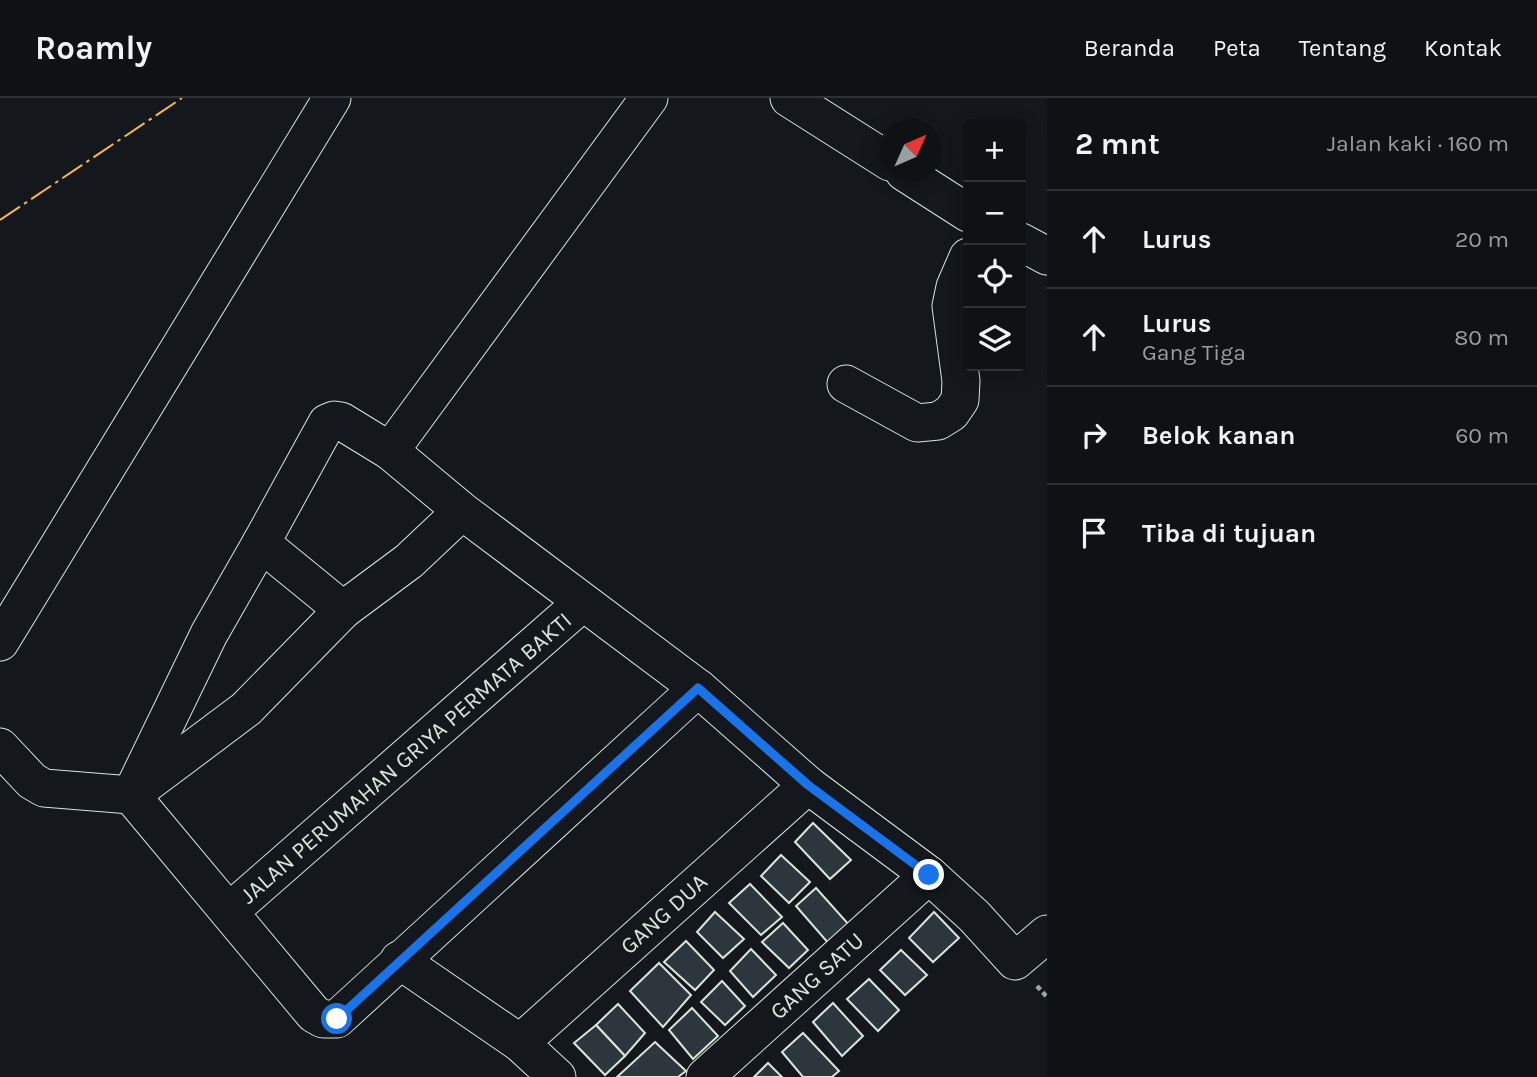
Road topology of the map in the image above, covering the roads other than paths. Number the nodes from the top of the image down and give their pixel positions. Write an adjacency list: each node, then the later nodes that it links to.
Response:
1 (332, 98): 16 (street)
2 (649, 98): 11 (street)
3 (789, 98): 4 (street)
4 (879, 155)
5 (920, 182): 6 (street)
6 (963, 210)
7 (1026, 245): 8 (street)
8 (1047, 256)
9 (963, 269): 10 (street)
10 (846, 384)
11 (390, 451): 12 (street, JALAN PERUMAHAN GRIYA PERMATA BAKTI); 13 (street, JALAN PERUMAHAN GRIYA PERMATA BAKTI)
12 (462, 510): 14 (street, JALAN PERUMAHAN GRIYA PERMATA BAKTI); 15 (street)
13 (261, 544): 15 (street); 20 (street)
14 (582, 603): 17 (street, JALAN PERUMAHAN GRIYA PERMATA BAKTI); 22 (street, JALAN PERUMAHAN GRIYA PERMATA BAKTI)
15 (343, 610): 20 (street)
16 (0, 642)
17 (698, 688): 19 (street, JALAN PERUMAHAN GRIYA PERMATA BAKTI); 24 (street, JALAN PERUMAHAN GRIYA PERMATA BAKTI)
18 (0, 747): 20 (street)
19 (808, 785): 21 (street, JALAN PERUMAHAN GRIYA PERMATA BAKTI); 25 (street, GANG DUA)
20 (131, 795): 22 (street, JALAN PERUMAHAN GRIYA PERMATA BAKTI)
21 (929, 875): 23 (street, JALAN PERUMAHAN GRIYA PERMATA BAKTI); 27 (street, GANG SATU)
22 (229, 912): 24 (street, JALAN PERUMAHAN GRIYA PERMATA BAKTI)
23 (1047, 934)
24 (399, 960): 25 (street)
25 (520, 1043): 26 (street)
26 (557, 1077)
27 (705, 1077)

